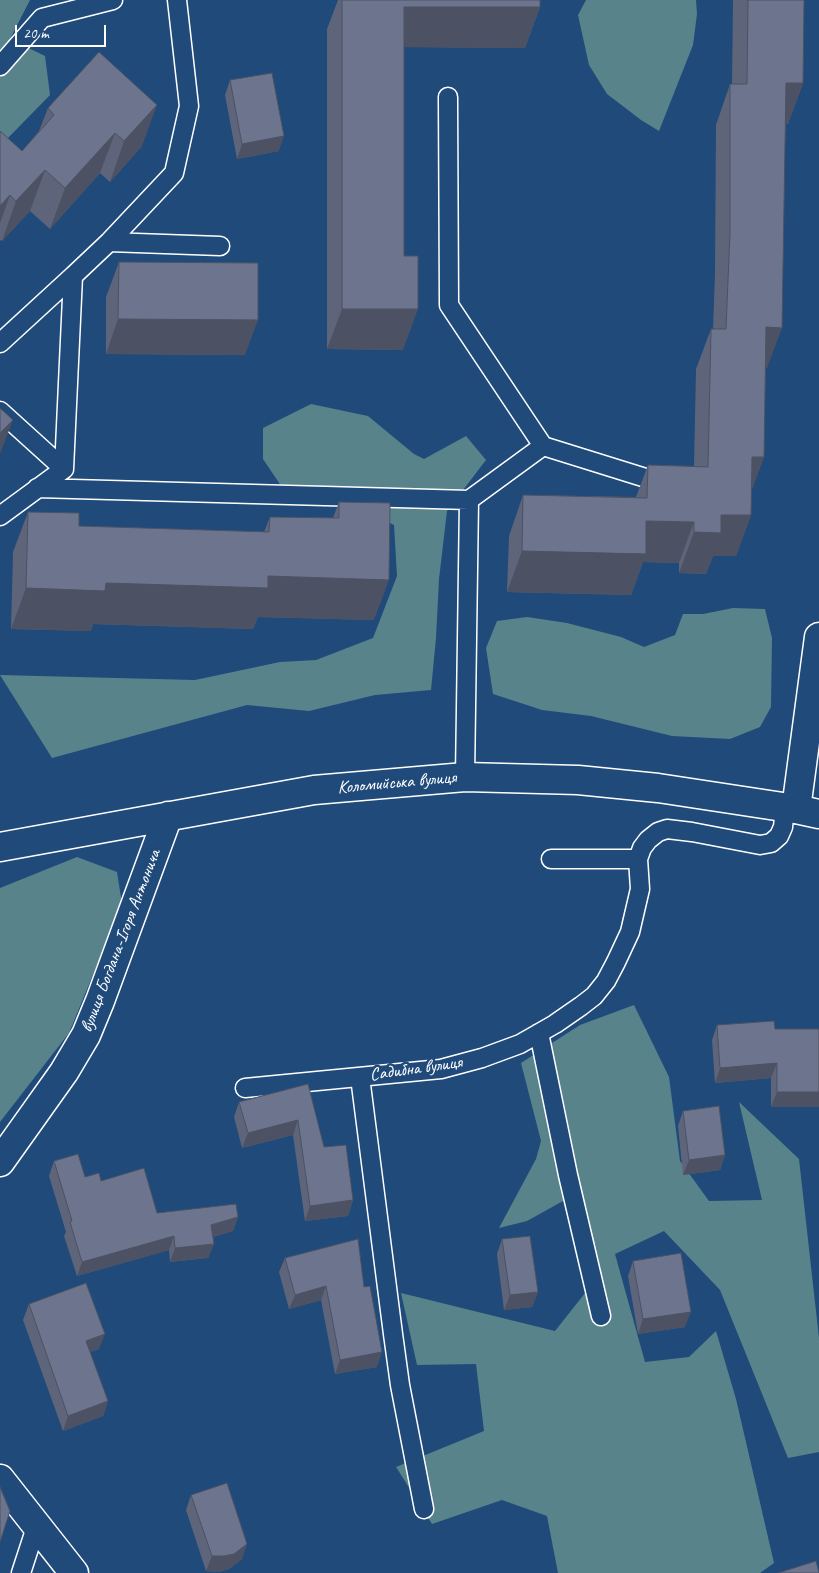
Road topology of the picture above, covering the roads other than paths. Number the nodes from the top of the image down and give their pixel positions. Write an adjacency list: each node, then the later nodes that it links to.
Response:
1 (112, 0): 3 (lane)
2 (177, 0): 5 (lane)
3 (0, 66)
4 (448, 97): 10 (lane)
5 (109, 242): 6 (lane); 7 (lane)
6 (220, 246)
7 (73, 276): 8 (lane); 11 (lane)
8 (0, 343)
9 (0, 411): 11 (lane)
10 (543, 446): 12 (lane); 14 (lane)
11 (64, 469): 13 (lane)
12 (649, 479)
13 (36, 488): 14 (lane); 15 (lane)
14 (469, 500): 17 (lane)
15 (0, 516)
16 (819, 638): 18 (street)
17 (464, 777): 18 (street, Коломийська вулиця); 19 (street, Коломийська вулиця)
18 (800, 810): 21 (lane)
19 (168, 816): 20 (street, Коломийська вулиця); 26 (street, вулиця Богдана-Ігоря Антонича)
20 (0, 847)
21 (638, 858): 22 (lane); 23 (lane, Садибна вулиця)
22 (551, 859)
23 (539, 1033): 24 (lane, Садибна вулиця); 27 (lane)
24 (360, 1077): 25 (lane, Садибна вулиця); 29 (lane)
25 (245, 1088)
26 (0, 1162)
27 (601, 1316)
28 (0, 1479): 30 (street)
29 (424, 1509)
30 (37, 1524): 31 (lane); 32 (street)
31 (21, 1573)
32 (74, 1573)

